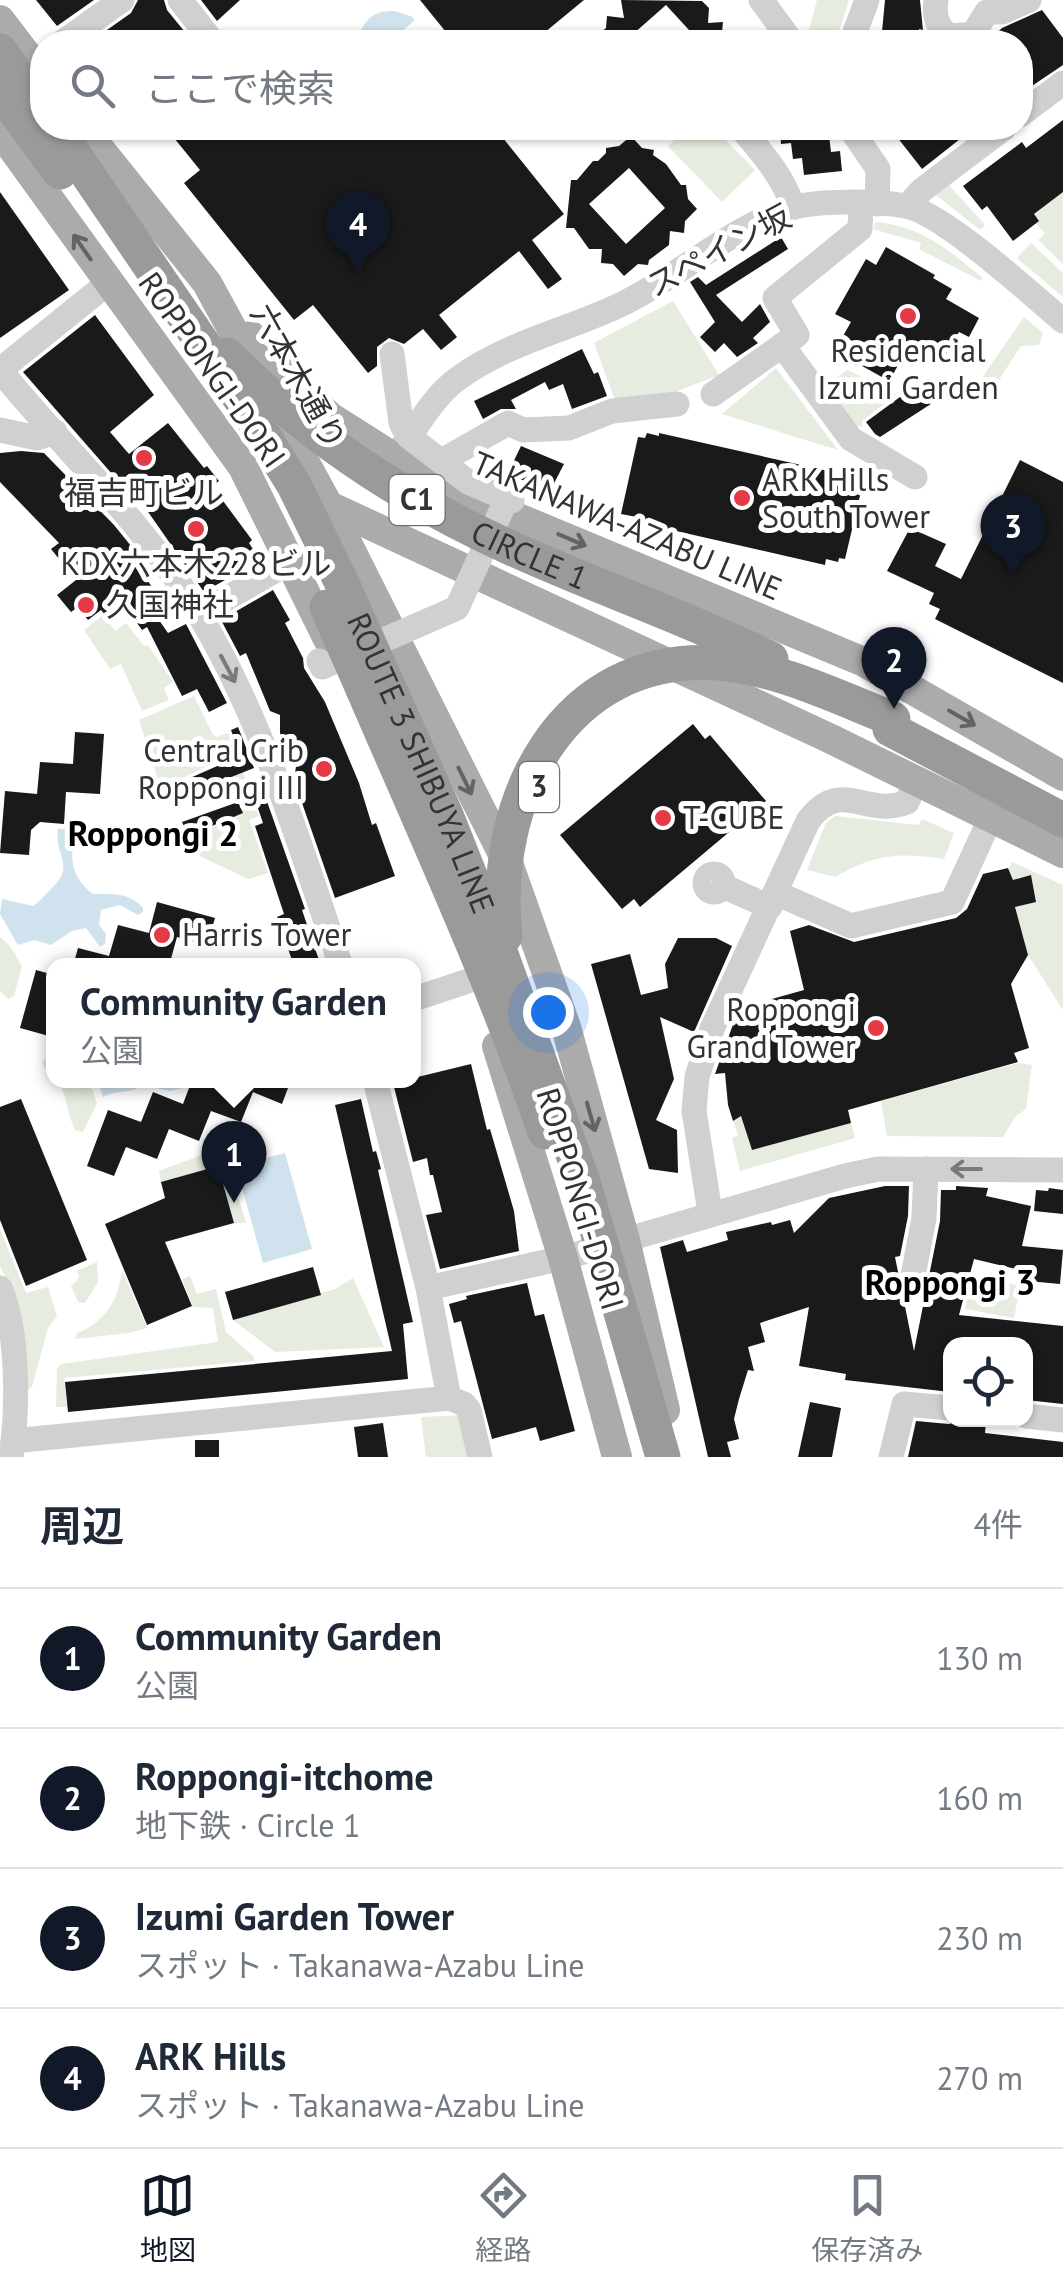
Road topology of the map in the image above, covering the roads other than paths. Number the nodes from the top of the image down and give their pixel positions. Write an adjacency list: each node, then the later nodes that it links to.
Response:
1 (122, 0): 9 (street)
2 (180, 0): 10 (street)
3 (761, 0): 11 (street)
4 (867, 0): 12 (street)
5 (936, 0): 13 (street)
6 (1029, 0): 7 (street)
7 (985, 6): 14 (street)
8 (0, 20): 16 (main road)
9 (80, 30)
10 (204, 30)
11 (783, 30)
12 (856, 30)
13 (940, 30)
14 (972, 30)
15 (0, 52): 21 (highway, C1, bridge)
16 (30, 54)
17 (0, 61): 21 (main road)
18 (30, 73): 21 (main road)
19 (1063, 83): 20 (street)
20 (1033, 105)
21 (29, 107): 30 (main road)
22 (46, 140): 31 (highway, CIRCLE 1 / C1, bridge)
23 (51, 140): 48 (main road)
24 (53, 140): 77 (highway, ROUTE 3 SHIBUYA LINE / 3, bridge)
25 (55, 140): 58 (highway, CIRCLE 1 / C1, bridge)
26 (93, 140): 35 (main road, ROPPONGI-DORI)
27 (751, 140): 34 (street)
28 (858, 140): 32 (street)
29 (988, 140): 33 (street)
30 (4, 144): 36 (main road, ROPPONGI-DORI, one-way to 30)
31 (65, 179): 58 (highway, CIRCLE 1 / C1, bridge); 74 (highway, CIRCLE 1, bridge)
32 (869, 204): 33 (street, スペイン坂); 34 (street, スペイン坂); 38 (street)
33 (907, 206): 37 (street, スペイン坂)
34 (794, 208): 45 (street, スペイン坂)
35 (207, 283): 45 (main road, TAKANAWA-AZABU LINE); 49 (main road, 六本木通り)
36 (108, 284): 40 (street); 46 (main road, ROPPONGI-DORI)
37 (1063, 321)
38 (782, 345): 41 (street); 47 (street)
39 (392, 354): 54 (street, bridge)
40 (0, 370): 44 (street)
41 (713, 394)
42 (677, 404): 45 (street)
43 (0, 430): 44 (street)
44 (55, 432): 52 (street)
45 (407, 466): 53 (main road, TAKANAWA-AZABU LINE, one-way to 53)
46 (243, 467): 48 (main road); 50 (main road, ROPPONGI-DORI)
47 (915, 478)
48 (284, 485): 49 (main road); 51 (main road)
49 (328, 505): 56 (main road); 66 (main road, ROPPONGI-DORI, one-way to 66)
50 (292, 561): 51 (main road, ROPPONGI-DORI); 52 (street)
51 (310, 597): 70 (main road, ROPPONGI-DORI)
52 (199, 614): 69 (street, one-way to 69)
53 (795, 634): 55 (main road, TAKANAWA-AZABU LINE); 57 (main road)
54 (319, 661)
55 (864, 662): 59 (main road); 60 (main road, TAKANAWA-AZABU LINE, one-way to 60)
56 (710, 683): 57 (main road); 66 (main road)
57 (764, 707): 59 (main road)
58 (892, 724): 62 (highway, CIRCLE 1 / C1); 64 (highway, CIRCLE 1 / C1); 74 (highway, C1, bridge); 77 (highway, 3, bridge)
59 (829, 738): 61 (main road)
60 (1063, 776)
61 (917, 780): 63 (main road); 68 (street)
62 (1063, 808)
63 (990, 817): 65 (main road); 68 (street)
64 (1063, 820)
65 (1063, 853)
66 (509, 866): 72 (main road, ROPPONGI-DORI)
67 (723, 886): 68 (street)
68 (773, 900): 78 (street)
69 (338, 958)
70 (476, 978): 71 (street); 80 (main road, ROPPONGI-DORI)
71 (421, 997)
72 (566, 1027): 79 (main road, ROPPONGI-DORI, one-way to 79); 80 (street)
73 (377, 1088): 83 (street)
74 (545, 1132): 91 (highway)
75 (926, 1169): 76 (street, one-way to 75); 78 (street); 81 (street)
76 (1063, 1170)
77 (583, 1182): 92 (highway, ROUTE 3 SHIBUYA LINE / 3, bridge)
78 (706, 1215): 79 (street)
79 (625, 1240): 80 (street); 93 (main road, ROPPONGI-DORI)
80 (563, 1258): 83 (street); 90 (main road, ROPPONGI-DORI)
81 (913, 1276)
82 (0, 1288): 88 (street)
83 (428, 1288): 84 (street)
84 (450, 1398): 88 (street); 89 (street)
85 (943, 1407): 94 (street)
86 (1033, 1417): 87 (street)
87 (1063, 1420)
88 (12, 1449)
89 (480, 1457)
90 (617, 1457)
91 (638, 1457)
92 (662, 1457)
93 (676, 1457)
94 (891, 1457)

